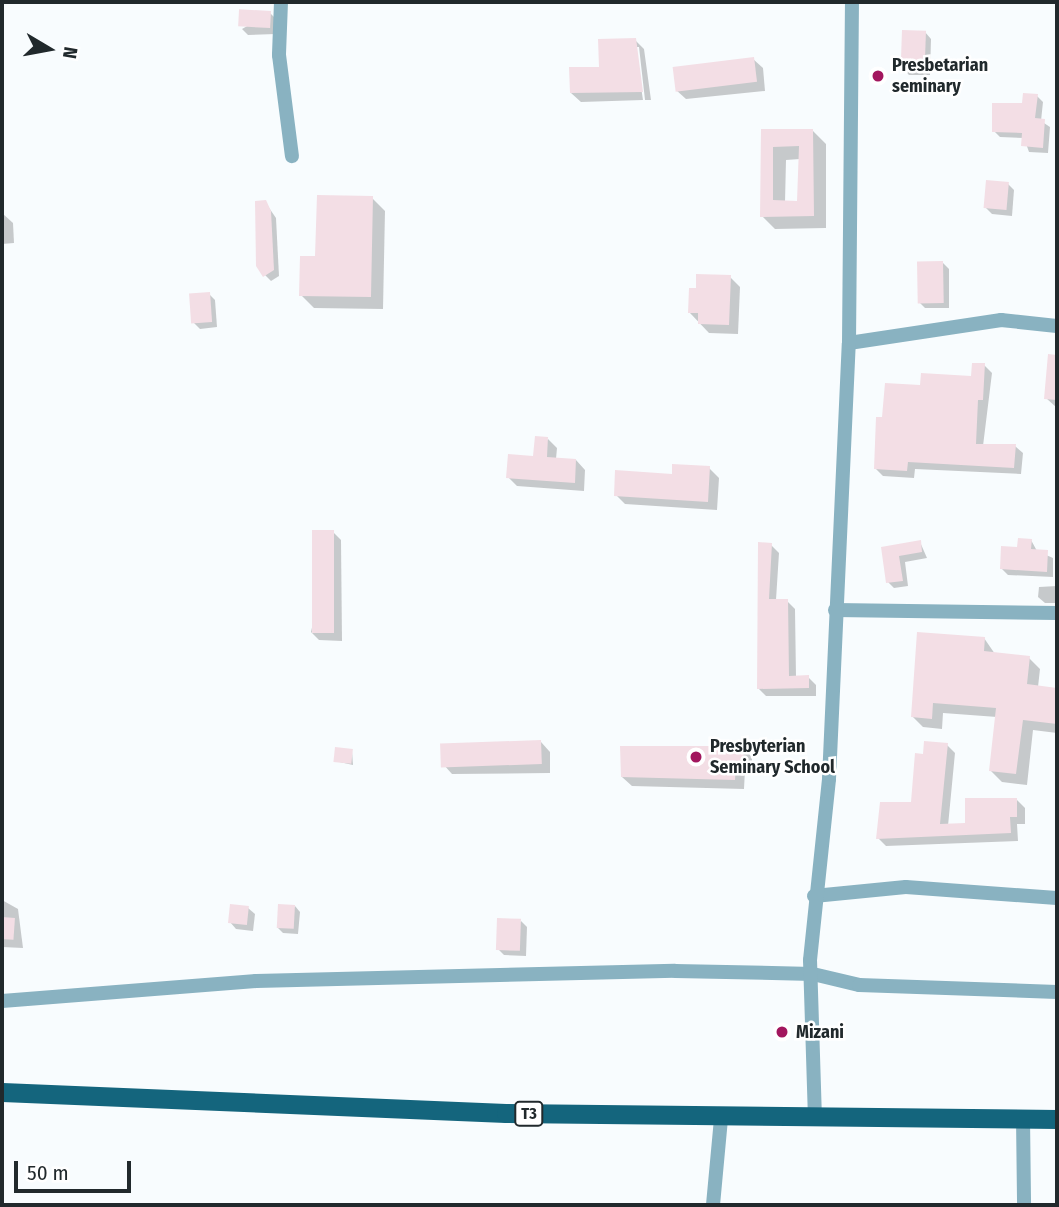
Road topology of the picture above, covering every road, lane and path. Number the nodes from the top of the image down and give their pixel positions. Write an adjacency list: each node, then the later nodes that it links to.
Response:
1 (281, 2): 3 (street)
2 (851, 2): 5 (street)
3 (292, 156)
4 (1057, 325): 5 (street)
5 (849, 343): 6 (street)
6 (835, 610): 7 (street); 8 (street)
7 (1057, 613)
8 (814, 896): 9 (street); 10 (street)
9 (1057, 898)
10 (813, 974): 11 (street); 12 (street); 16 (street)
11 (1057, 992)
12 (2, 1001)
13 (2, 1092): 14 (highway, T3)
14 (721, 1118): 16 (highway, T3); 18 (street)
15 (1023, 1118): 16 (highway, T3); 17 (highway, T3); 19 (street)
16 (815, 1119)
17 (1057, 1119)
18 (713, 1205)
19 (1024, 1205)

